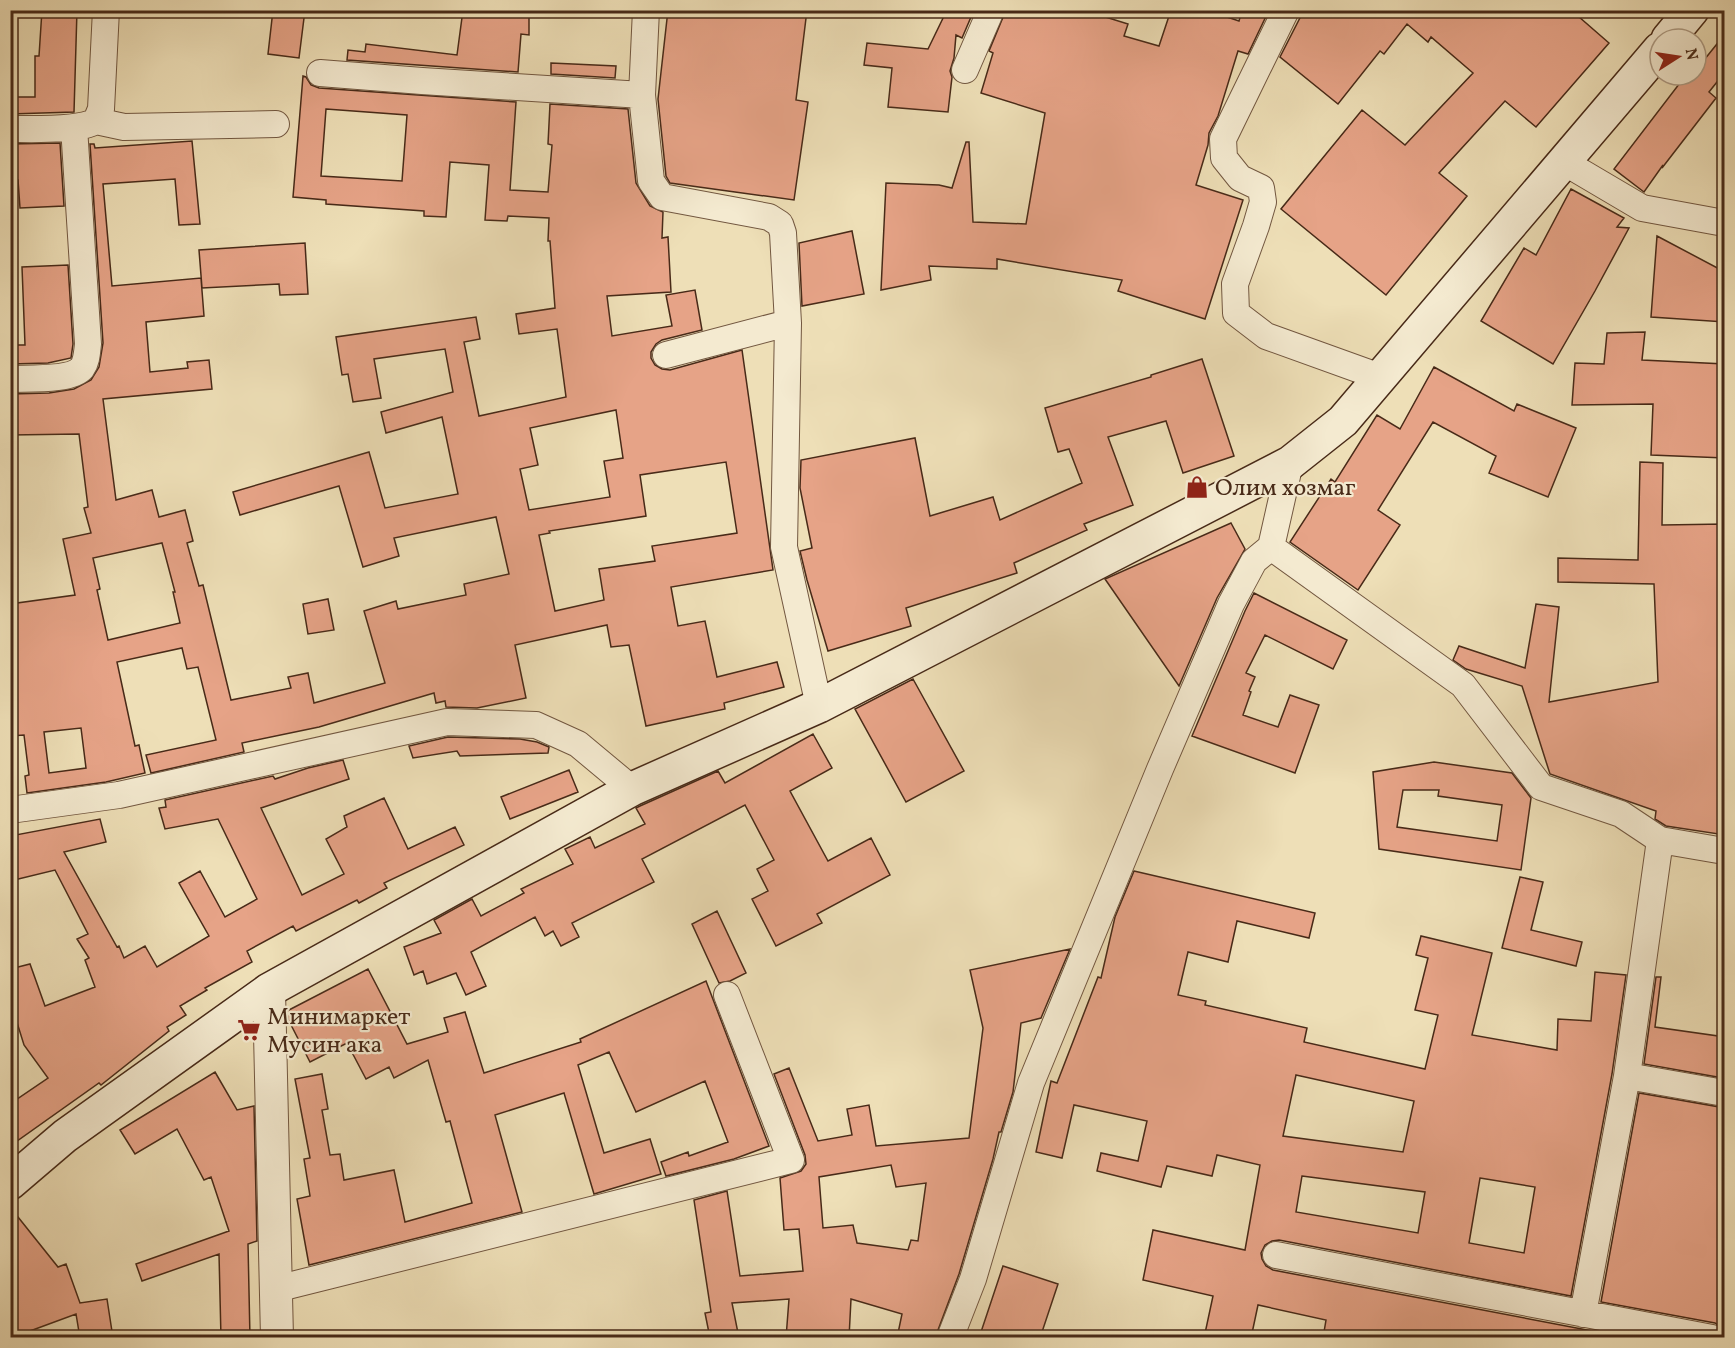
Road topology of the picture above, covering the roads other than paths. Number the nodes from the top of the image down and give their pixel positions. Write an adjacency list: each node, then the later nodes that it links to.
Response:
1 (106, 10): 11 (street)
2 (646, 10): 10 (street)
3 (991, 10): 8 (street)
4 (1286, 10): 18 (street)
5 (1692, 10): 6 (main road)
6 (1678, 27)
7 (1648, 63): 14 (main road)
8 (965, 70)
9 (320, 73): 10 (street)
10 (642, 95): 16 (street)
11 (85, 124): 12 (street); 13 (street); 19 (street)
12 (276, 124)
13 (10, 129)
14 (1564, 162): 15 (street); 18 (main road)
15 (1725, 223)
16 (788, 323): 17 (street); 22 (street)
17 (666, 355)
18 (1380, 377): 20 (main road)
19 (10, 379)
20 (1290, 463): 21 (street); 22 (main road)
21 (1270, 547): 25 (street); 36 (street)
22 (819, 706): 23 (main road)
23 (632, 789): 24 (street); 27 (main road)
24 (10, 810)
25 (1660, 840): 26 (street); 29 (street)
26 (1725, 851)
27 (269, 990): 31 (main road); 33 (street)
28 (727, 995): 33 (street)
29 (1627, 1076): 30 (street); 34 (street)
30 (1725, 1093)
31 (10, 1183)
32 (1276, 1255): 34 (street)
33 (276, 1289): 35 (street)
34 (1584, 1314): 37 (street)
35 (277, 1338)
36 (950, 1338)
37 (1712, 1338)

